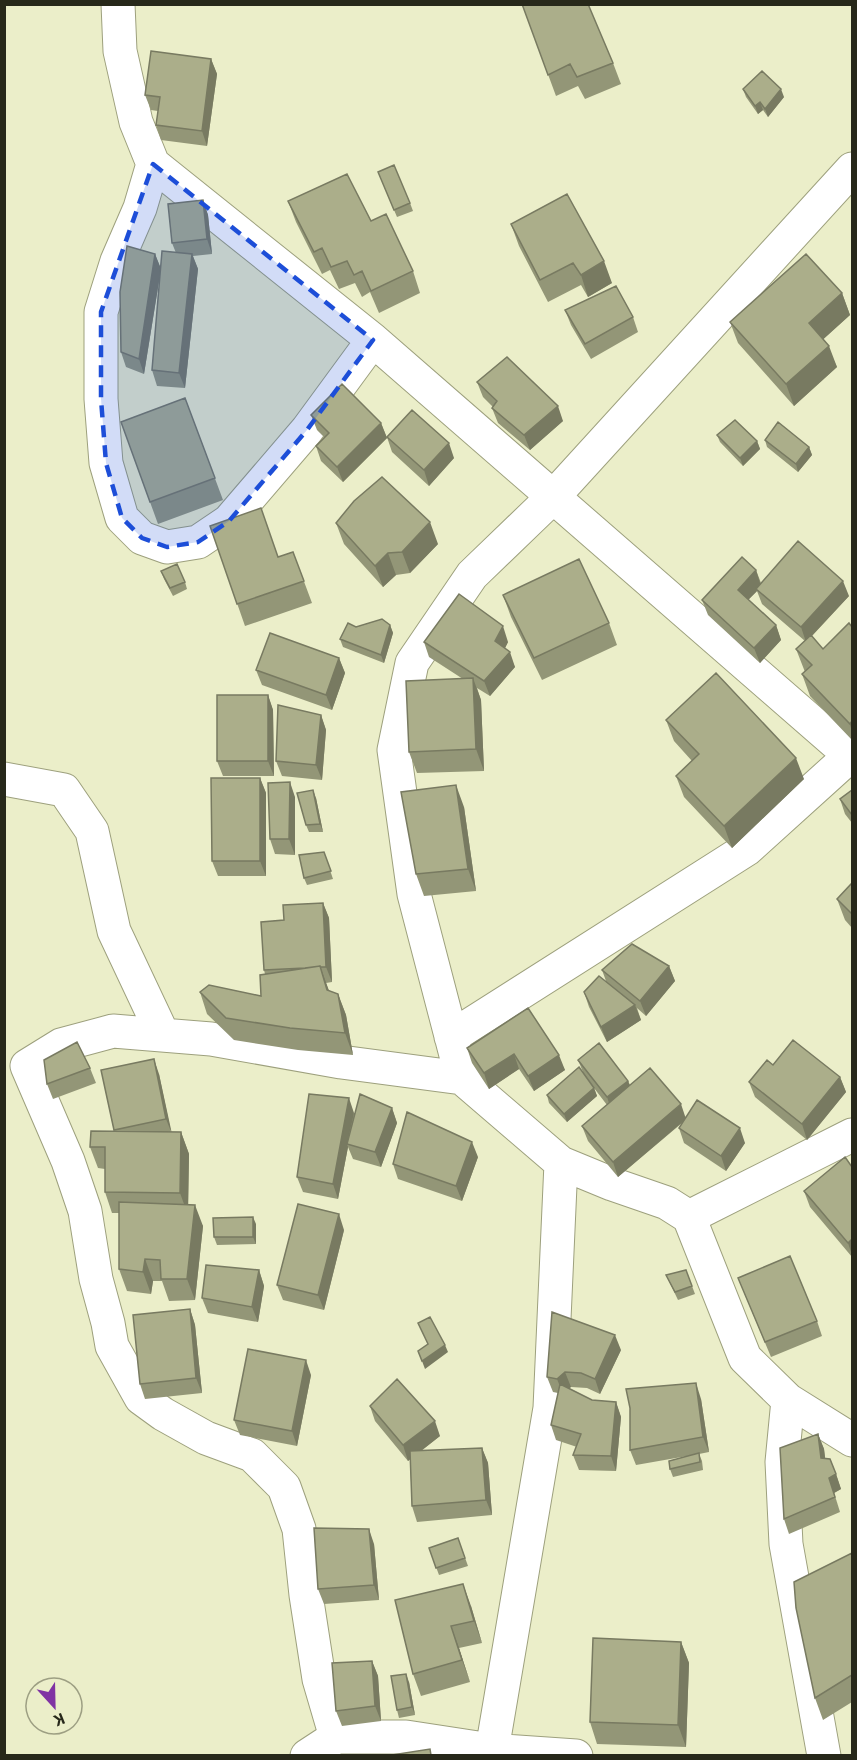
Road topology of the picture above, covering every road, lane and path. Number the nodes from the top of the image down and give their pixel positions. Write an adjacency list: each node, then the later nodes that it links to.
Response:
1 (118, 4): 2 (street)
2 (153, 164): 4 (street); 4 (street)
3 (852, 169): 5 (street)
4 (373, 340): 5 (street)
5 (553, 497): 6 (street); 9 (street)
6 (852, 756): 9 (street)
7 (4, 779): 8 (street)
8 (163, 1035): 10 (street); 16 (street)
9 (451, 1037): 10 (street)
10 (462, 1078): 12 (street)
11 (852, 1135): 13 (street)
12 (561, 1163): 13 (street); 17 (street)
13 (689, 1217): 14 (street)
14 (788, 1400): 15 (street); 20 (street)
15 (852, 1440)
16 (336, 1737): 17 (street); 18 (street)
17 (491, 1753): 19 (street)
18 (307, 1755)
19 (576, 1755)
20 (824, 1755)

